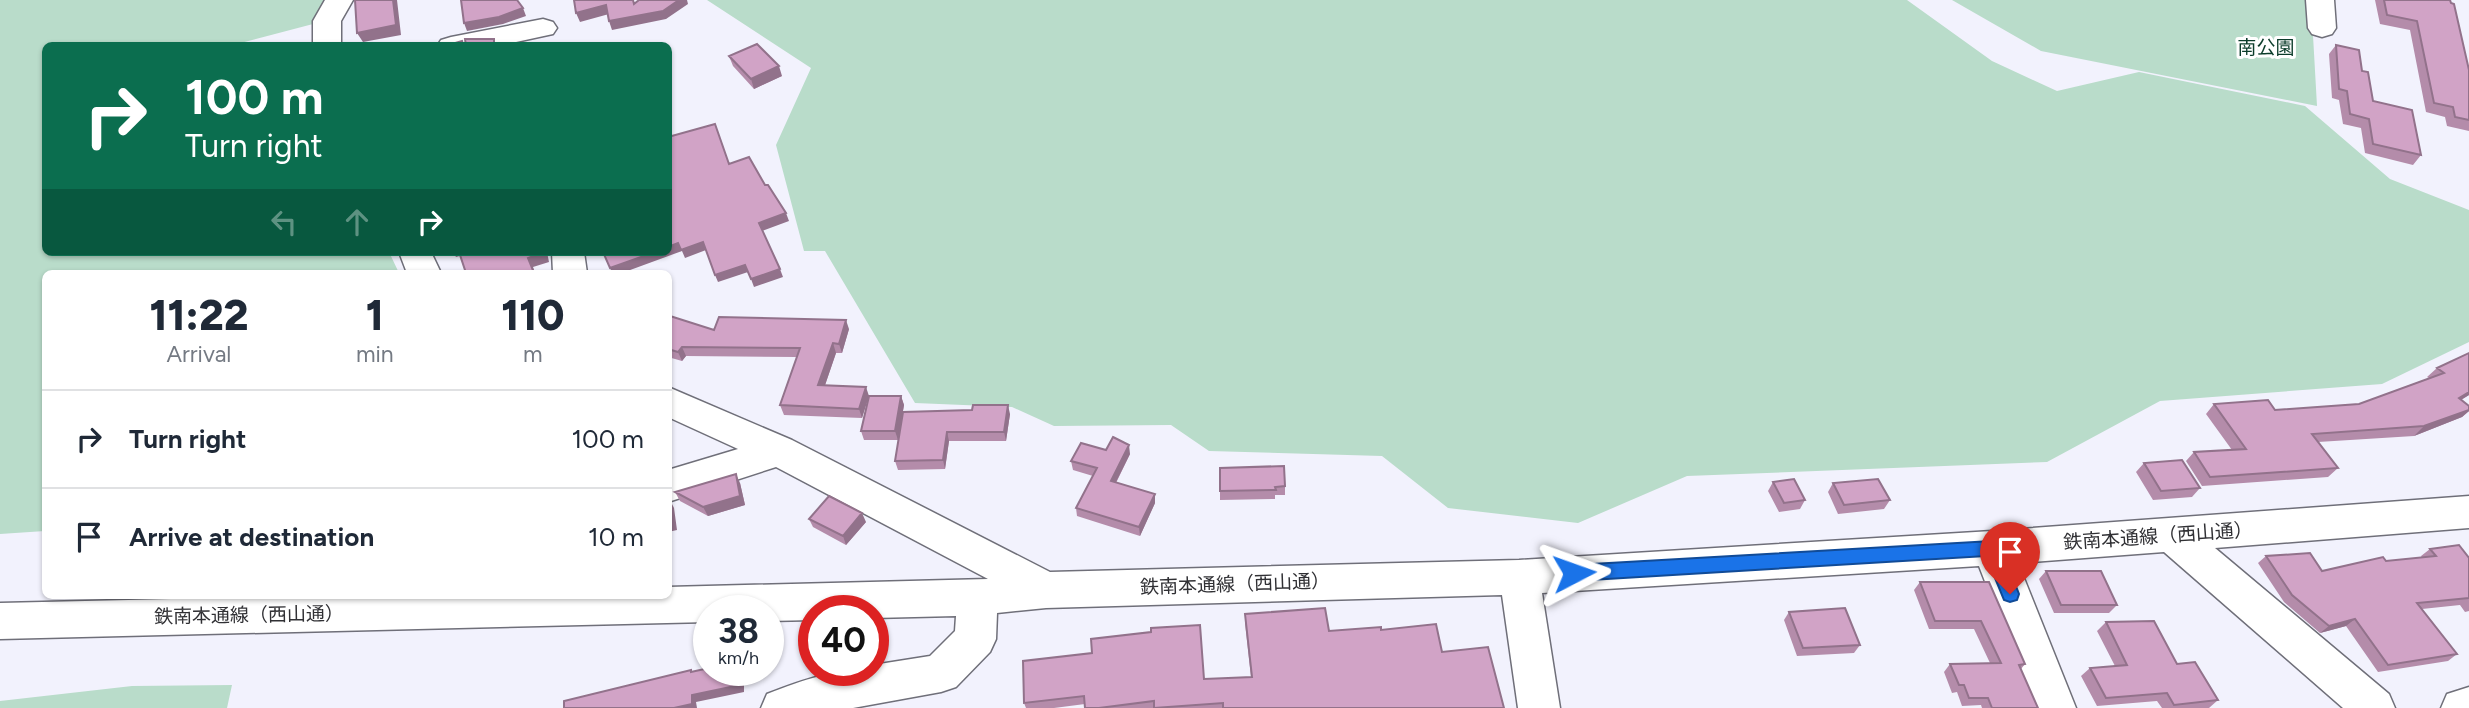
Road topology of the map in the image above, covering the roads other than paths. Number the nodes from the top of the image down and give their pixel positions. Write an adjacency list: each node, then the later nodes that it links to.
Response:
1 (339, 0): 5 (street)
2 (2320, 0): 4 (street)
3 (543, 24): 6 (street)
4 (2322, 28)
5 (327, 42)
6 (469, 42)
7 (672, 403): 8 (street)
8 (779, 451): 9 (street); 14 (street)
9 (672, 484)
10 (2469, 512): 11 (street, 鉄南本通線（西山通）)
11 (2172, 536): 12 (street, 鉄南本通線（西山通）); 20 (street)
12 (1992, 548): 13 (street, 鉄南本通線（西山通）); 19 (street)
13 (1519, 577): 14 (street, 鉄南本通線（西山通）); 18 (street)
14 (1046, 590): 15 (street, 鉄南本通線（西山通）)
15 (977, 598): 16 (street, 鉄南本通線（西山通）); 17 (street)
16 (0, 621)
17 (782, 708)
18 (1539, 708)
19 (2055, 708)
20 (2374, 708)
21 (2462, 708): 22 (street)
22 (2469, 708)

